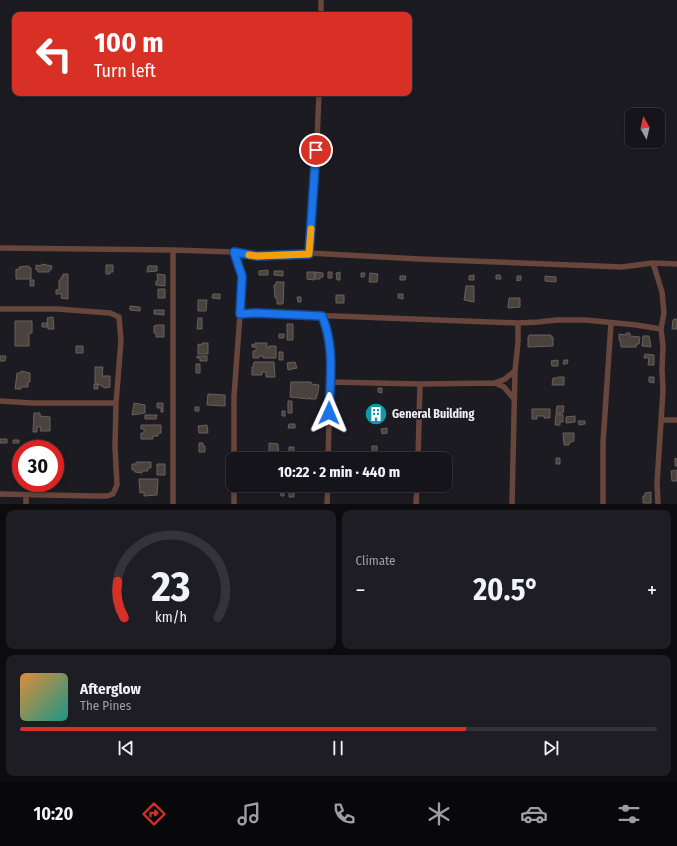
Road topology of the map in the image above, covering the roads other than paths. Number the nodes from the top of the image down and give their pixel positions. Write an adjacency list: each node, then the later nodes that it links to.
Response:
1 (321, 0): 2 (street)
2 (321, 12)
3 (319, 96): 7 (street)
4 (0, 248): 5 (street)
5 (173, 250): 6 (street); 34 (street)
6 (234, 252): 7 (street); 11 (street)
7 (309, 254): 8 (street)
8 (653, 262): 9 (street); 15 (street)
9 (677, 264)
10 (0, 309): 22 (street)
11 (240, 314): 12 (street); 25 (street)
12 (322, 316): 13 (street); 17 (street)
13 (518, 322): 14 (street); 16 (street)
14 (611, 323): 15 (street); 39 (street)
15 (661, 329): 23 (street)
16 (515, 372): 18 (street); 20 (street)
17 (330, 382): 19 (street); 26 (street)
18 (495, 383): 19 (street); 20 (street)
19 (420, 384): 27 (street)
20 (514, 399): 38 (street)
21 (0, 401): 22 (street)
22 (116, 402): 32 (street)
23 (661, 420): 24 (street); 40 (street)
24 (677, 420)
25 (234, 452)
26 (328, 452)
27 (418, 452)
28 (234, 492): 35 (street)
29 (328, 492): 36 (street)
30 (417, 492): 37 (street)
31 (0, 494): 32 (street)
32 (26, 495): 33 (street)
33 (26, 504)
34 (173, 504)
35 (234, 504)
36 (327, 504)
37 (416, 504)
38 (512, 504)
39 (603, 504)
40 (658, 504)

